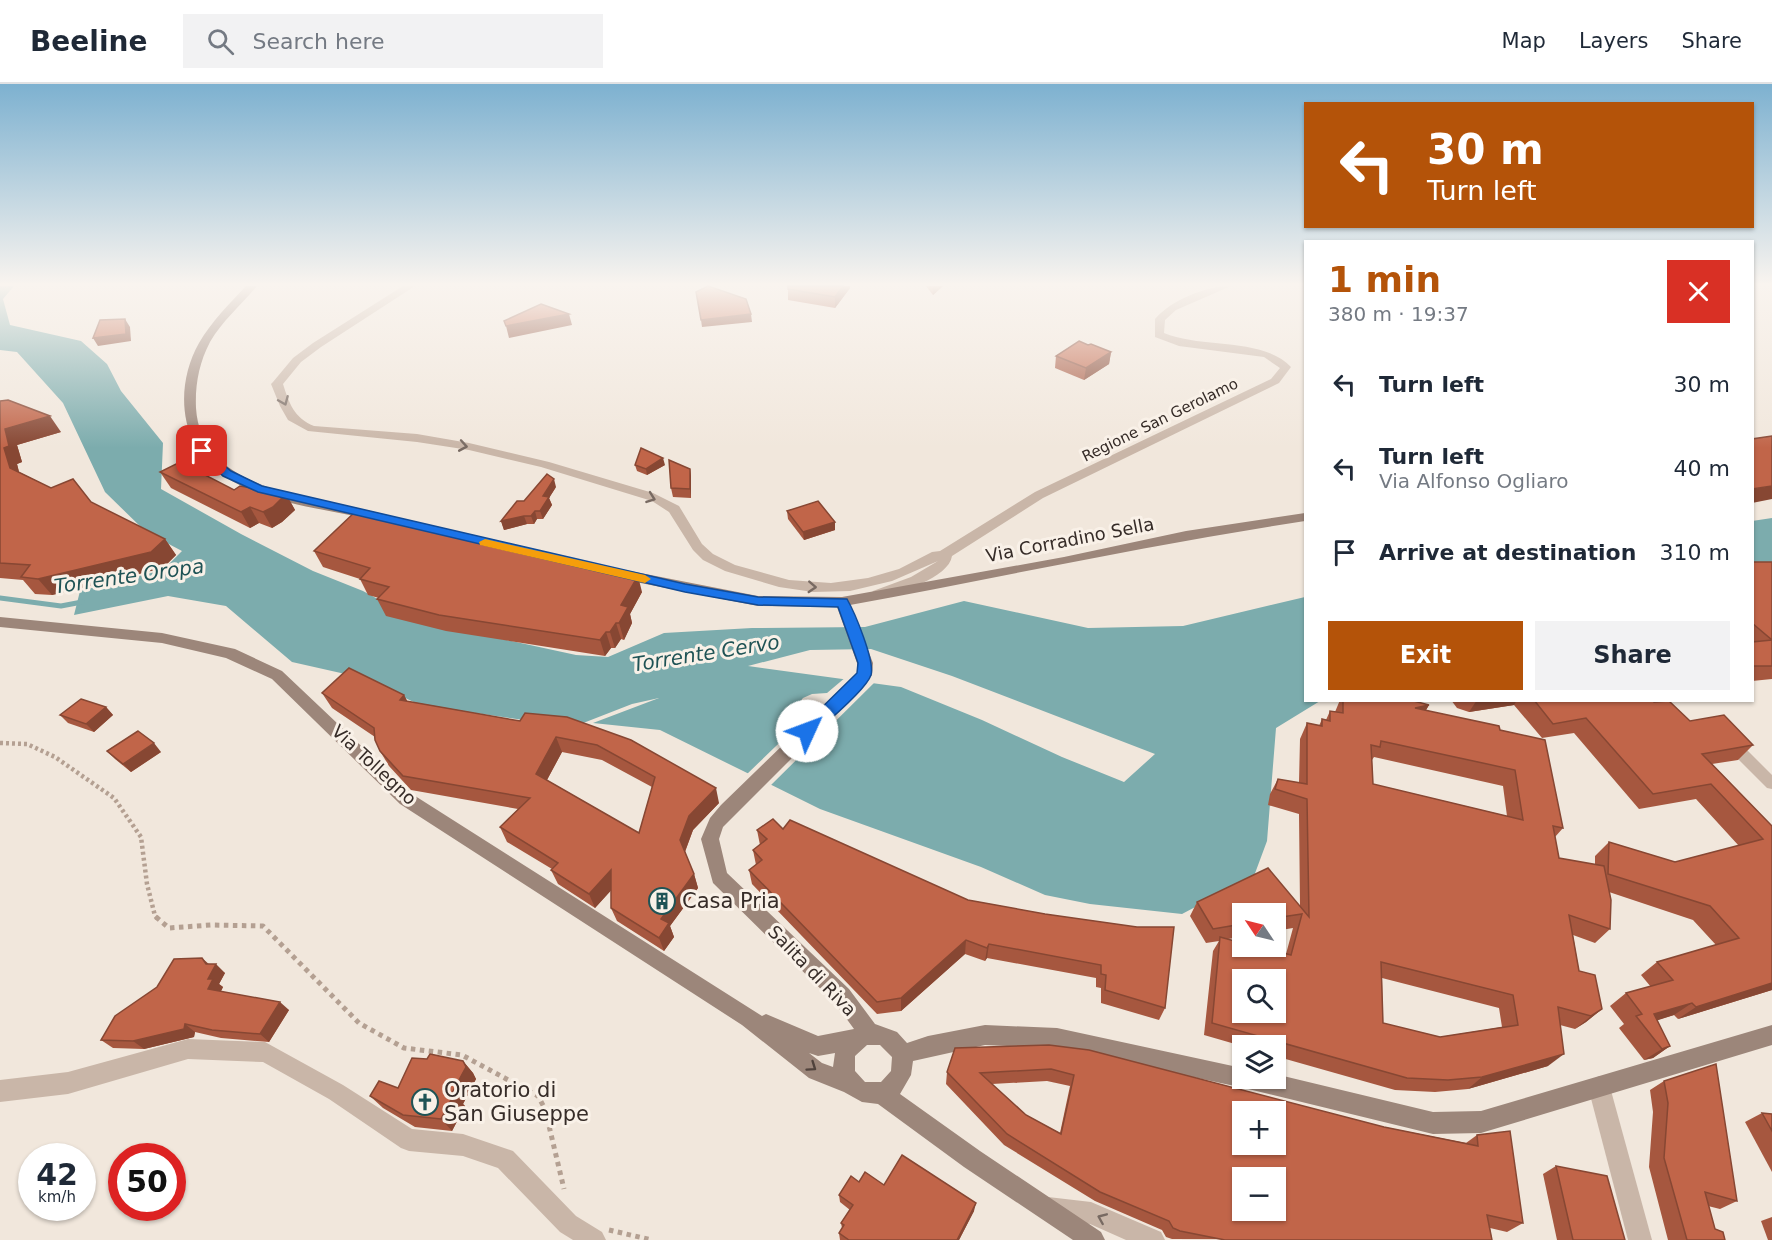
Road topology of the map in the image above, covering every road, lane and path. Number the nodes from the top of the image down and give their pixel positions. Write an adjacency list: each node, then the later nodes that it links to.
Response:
1 (208, 340): 5 (main road)
2 (325, 340): 6 (street, one-way to 6)
3 (1171, 340): 6 (street, Regione San Gerolamo)
4 (1304, 517): 8 (main road, Via Corradino Sella)
5 (382, 518)
6 (937, 557): 8 (street)
7 (607, 571): 9 (main road, Via Corradino Sella)
8 (870, 597): 9 (main road, Via Corradino Sella)
9 (845, 609): 16 (main road, Salita di Riva)
10 (0, 622): 14 (main road, Via Tollegno)
11 (1726, 737): 13 (lane)
12 (0, 743): 24 (path)
13 (1772, 784)
14 (749, 1018): 16 (main road, Via Tollegno); 19 (main road, Via Tollegno, one-way to 19)
15 (1772, 1035): 20 (main road)
16 (862, 1037): 17 (main road); 19 (main road)
17 (901, 1055): 18 (main road); 23 (main road)
18 (1232, 1075)
19 (849, 1083): 23 (main road)
20 (1599, 1087): 21 (main road); 30 (street)
21 (1286, 1088)
22 (0, 1091): 26 (street)
23 (881, 1093): 25 (main road)
24 (565, 1191)
25 (1047, 1208): 28 (main road); 29 (street, one-way to 25)
26 (599, 1235): 27 (path)
27 (652, 1240)
28 (1094, 1240)
29 (1153, 1240)
30 (1640, 1240)

